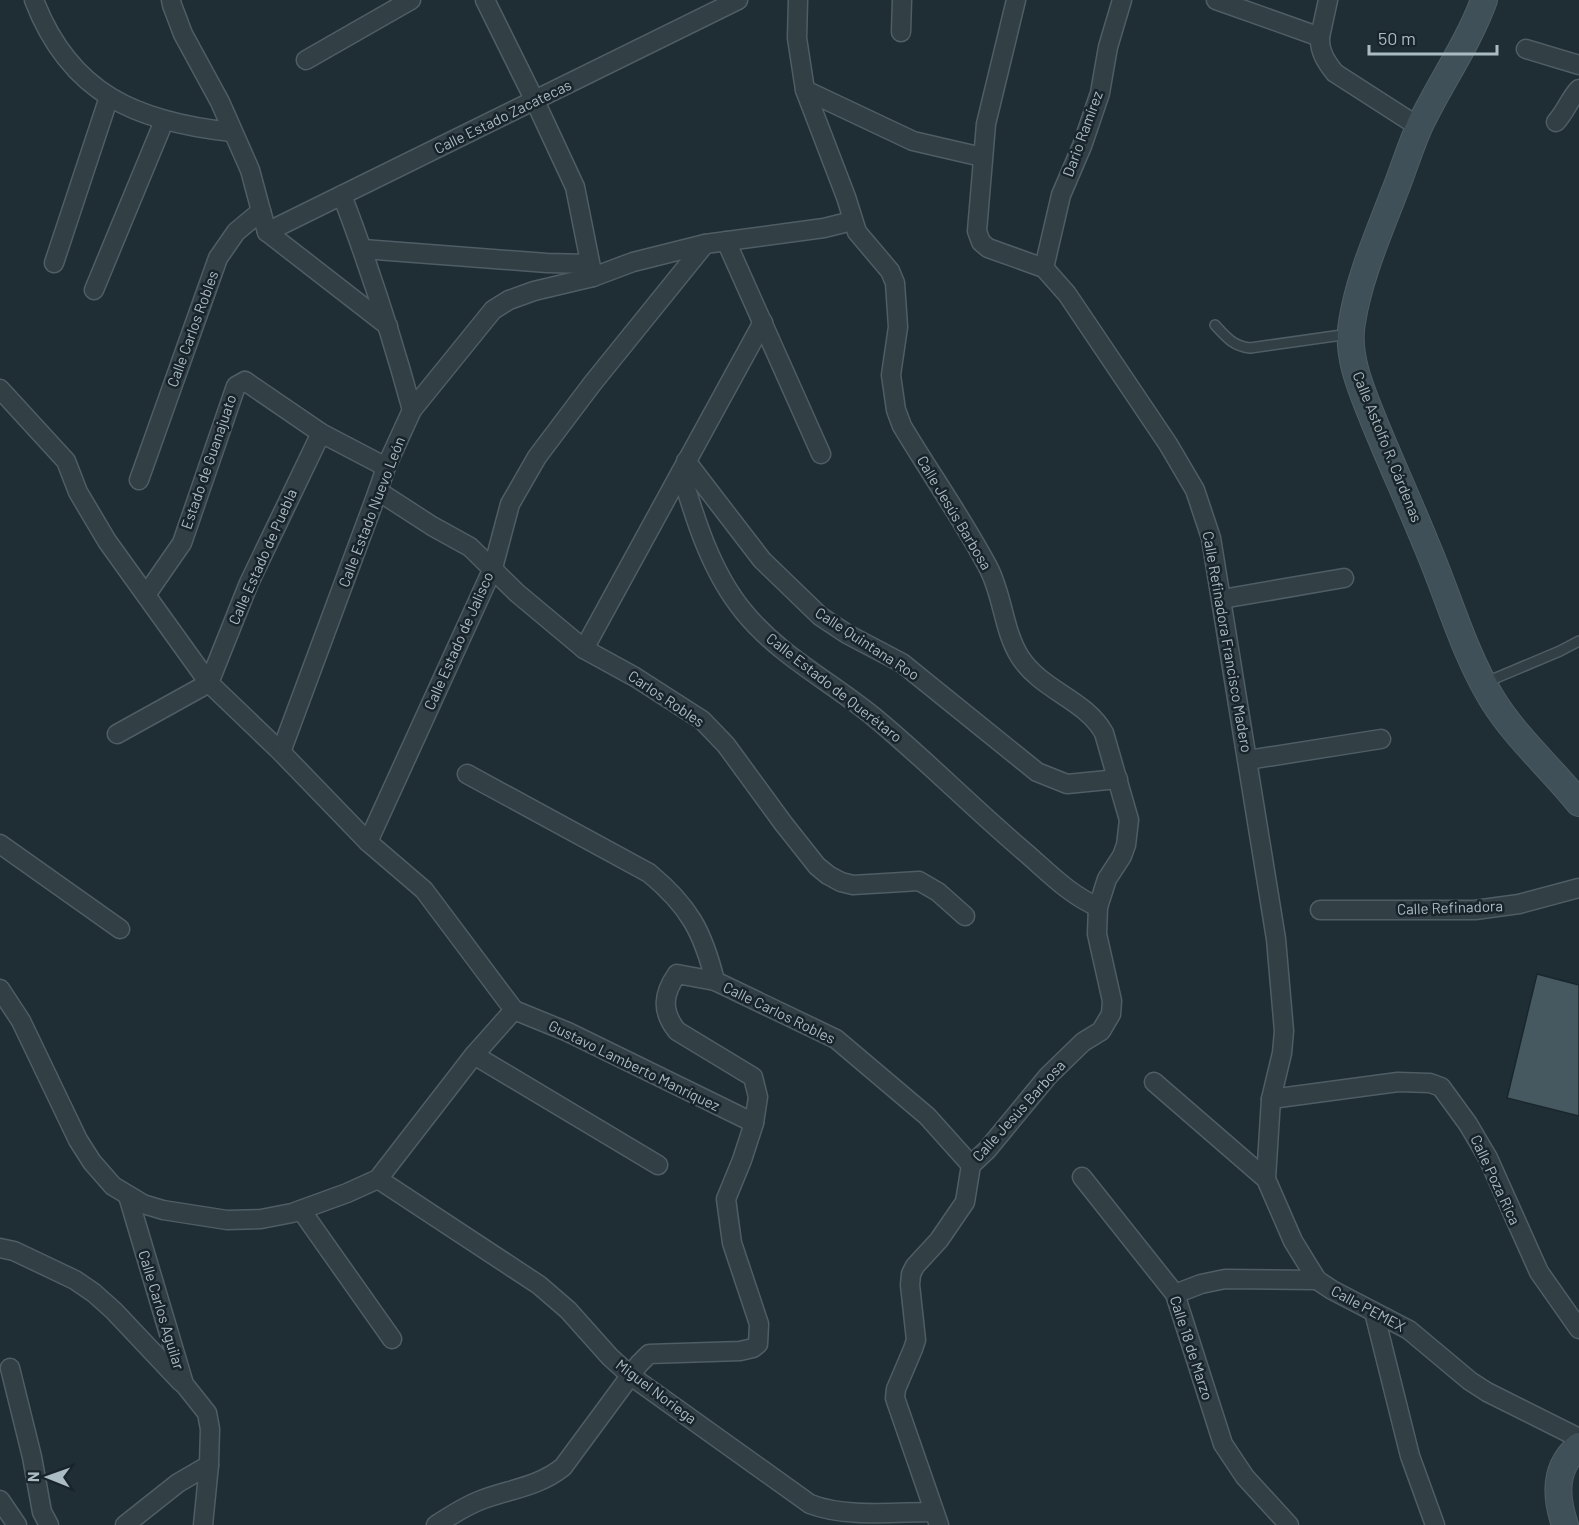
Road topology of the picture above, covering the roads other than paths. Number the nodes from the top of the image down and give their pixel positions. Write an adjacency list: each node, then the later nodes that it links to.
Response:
1 (34, 0): 20 (street)
2 (171, 0): 25 (street)
3 (411, 0): 16 (street)
4 (485, 0): 21 (street)
5 (738, 0): 21 (street, Calle Estado Zacatecas)
6 (798, 0): 19 (street, Calle Jesús Barbosa)
7 (902, 0): 13 (street)
8 (1016, 0): 26 (street)
9 (1122, 0): 35 (street, Dario Ramírez)
10 (1216, 0): 14 (street)
11 (1328, 0): 14 (street)
12 (1484, 0): 24 (street, Calle Astolfo R. Cárdenas)
13 (901, 32)
14 (1320, 37): 24 (street)
15 (1526, 49): 17 (street)
16 (306, 60)
17 (1579, 64)
18 (1579, 89): 23 (street)
19 (805, 90): 26 (street); 29 (street, Calle Jesús Barbosa)
20 (109, 97): 22 (street); 34 (street)
21 (536, 101): 27 (street, Calle Estado Zacatecas); 36 (street)
22 (164, 121): 25 (street); 37 (street)
23 (1556, 122)
24 (1419, 127): 41 (street, Calle Astolfo R. Cárdenas)
25 (231, 132): 28 (street)
26 (982, 157): 35 (street, Calle Refinadora Francisco Madero)
27 (342, 195): 30 (street, Calle Estado Zacatecas); 33 (street)
28 (261, 211): 30 (street); 48 (street, Calle Carlos Robles)
29 (852, 221): 31 (street, Calle Estado Nuevo León); 63 (street, Calle Jesús Barbosa)
30 (267, 232): 39 (street)
31 (726, 241): 32 (street, Calle Estado Nuevo León); 38 (street)
32 (705, 244): 36 (street, Calle Estado Nuevo León); 50 (street, Calle Estado de Jalisco)
33 (363, 249): 36 (street); 39 (street)
34 (54, 263)
35 (1044, 268): 53 (street, Calle Refinadora Francisco Madero)
36 (591, 271): 43 (street, Calle Estado Nuevo León)
37 (94, 290)
38 (763, 322): 45 (street); 47 (street)
39 (388, 326): 43 (street)
40 (1215, 326): 41 (lane)
41 (1351, 334): 57 (street, Calle Astolfo R. Cárdenas)
42 (0, 389): 52 (street)
43 (412, 410): 46 (street, Calle Estado Nuevo León)
44 (321, 433): 46 (street, Estado de Guanajuato); 52 (street, Estado de Guanajuato); 56 (street, Calle Estado de Puebla)
45 (821, 454)
46 (386, 467): 49 (street, Calle Estado Nuevo León)
47 (683, 467): 55 (street); 63 (street, Calle Quintana Roo); 68 (street, Calle Estado de Querétaro)
48 (139, 480)
49 (378, 491): 50 (street, Carlos Robles); 60 (street, Calle Estado Nuevo León)
50 (493, 568): 55 (street, Carlos Robles); 65 (street, Calle Estado de Jalisco)
51 (1344, 578): 53 (street)
52 (146, 595): 56 (street)
53 (1221, 599): 61 (street, Calle Refinadora Francisco Madero)
54 (1579, 641): 57 (lane)
55 (584, 650): 70 (street, Carlos Robles)
56 (209, 683): 58 (street); 60 (street)
57 (1484, 683): 64 (street, Calle Astolfo R. Cárdenas)
58 (117, 734)
59 (1381, 739): 61 (street)
60 (281, 752): 65 (street)
61 (1248, 760): 77 (street, Calle Refinadora Francisco Madero)
62 (467, 774): 72 (street)
63 (1118, 779): 68 (street, Calle Jesús Barbosa)
64 (1579, 803)
65 (368, 842): 74 (street)
66 (0, 844): 71 (street)
67 (1579, 888): 69 (street, Calle Refinadora)
68 (1098, 907): 80 (street, Calle Jesús Barbosa)
69 (1320, 910)
70 (965, 916)
71 (120, 929)
72 (715, 981): 78 (street, Calle Carlos Robles); 80 (street, Calle Carlos Robles)
73 (0, 988): 84 (street)
74 (514, 1010): 75 (street); 78 (street, Gustavo Lamberto Manríquez)
75 (474, 1055): 79 (street); 82 (street)
76 (1154, 1082): 83 (street, Calle PEMEX)
77 (1271, 1099): 83 (street, Calle Refinadora Francisco Madero); 90 (street, Calle Poza Rica)
78 (754, 1123): 93 (street, Calle Carlos Robles)
79 (658, 1165)
80 (971, 1165): 101 (street, Calle Jesús Barbosa)
81 (1082, 1178): 88 (street, Calle 18 de Marzo)
82 (378, 1179): 85 (street); 93 (street, Miguel Noriega)
83 (1266, 1179): 87 (street, Calle PEMEX)
84 (128, 1196): 85 (street); 94 (street, Calle Carlos Aguilar)
85 (301, 1210): 91 (street)
86 (0, 1248): 94 (street)
87 (1317, 1280): 88 (street); 89 (street, Calle PEMEX)
88 (1175, 1294): 107 (street, Calle 18 de Marzo)
89 (1374, 1312): 95 (street, Calle PEMEX); 108 (street)
90 (1579, 1329)
91 (392, 1340)
92 (10, 1368): 103 (street)
93 (631, 1376): 100 (street, Miguel Noriega); 106 (street)
94 (184, 1384): 97 (street, Calle Carlos Aguilar)
95 (1579, 1438)
96 (1579, 1446): 99 (street)
97 (209, 1465): 104 (street); 105 (street, Calle Carlos Aguilar)
98 (0, 1500): 102 (street)
99 (1568, 1514)
100 (827, 1517): 101 (street, Miguel Noriega)
101 (936, 1519)
102 (17, 1525)
103 (49, 1525)
104 (125, 1525)
105 (203, 1525)
106 (436, 1525)
107 (1289, 1525)
108 (1436, 1525)

